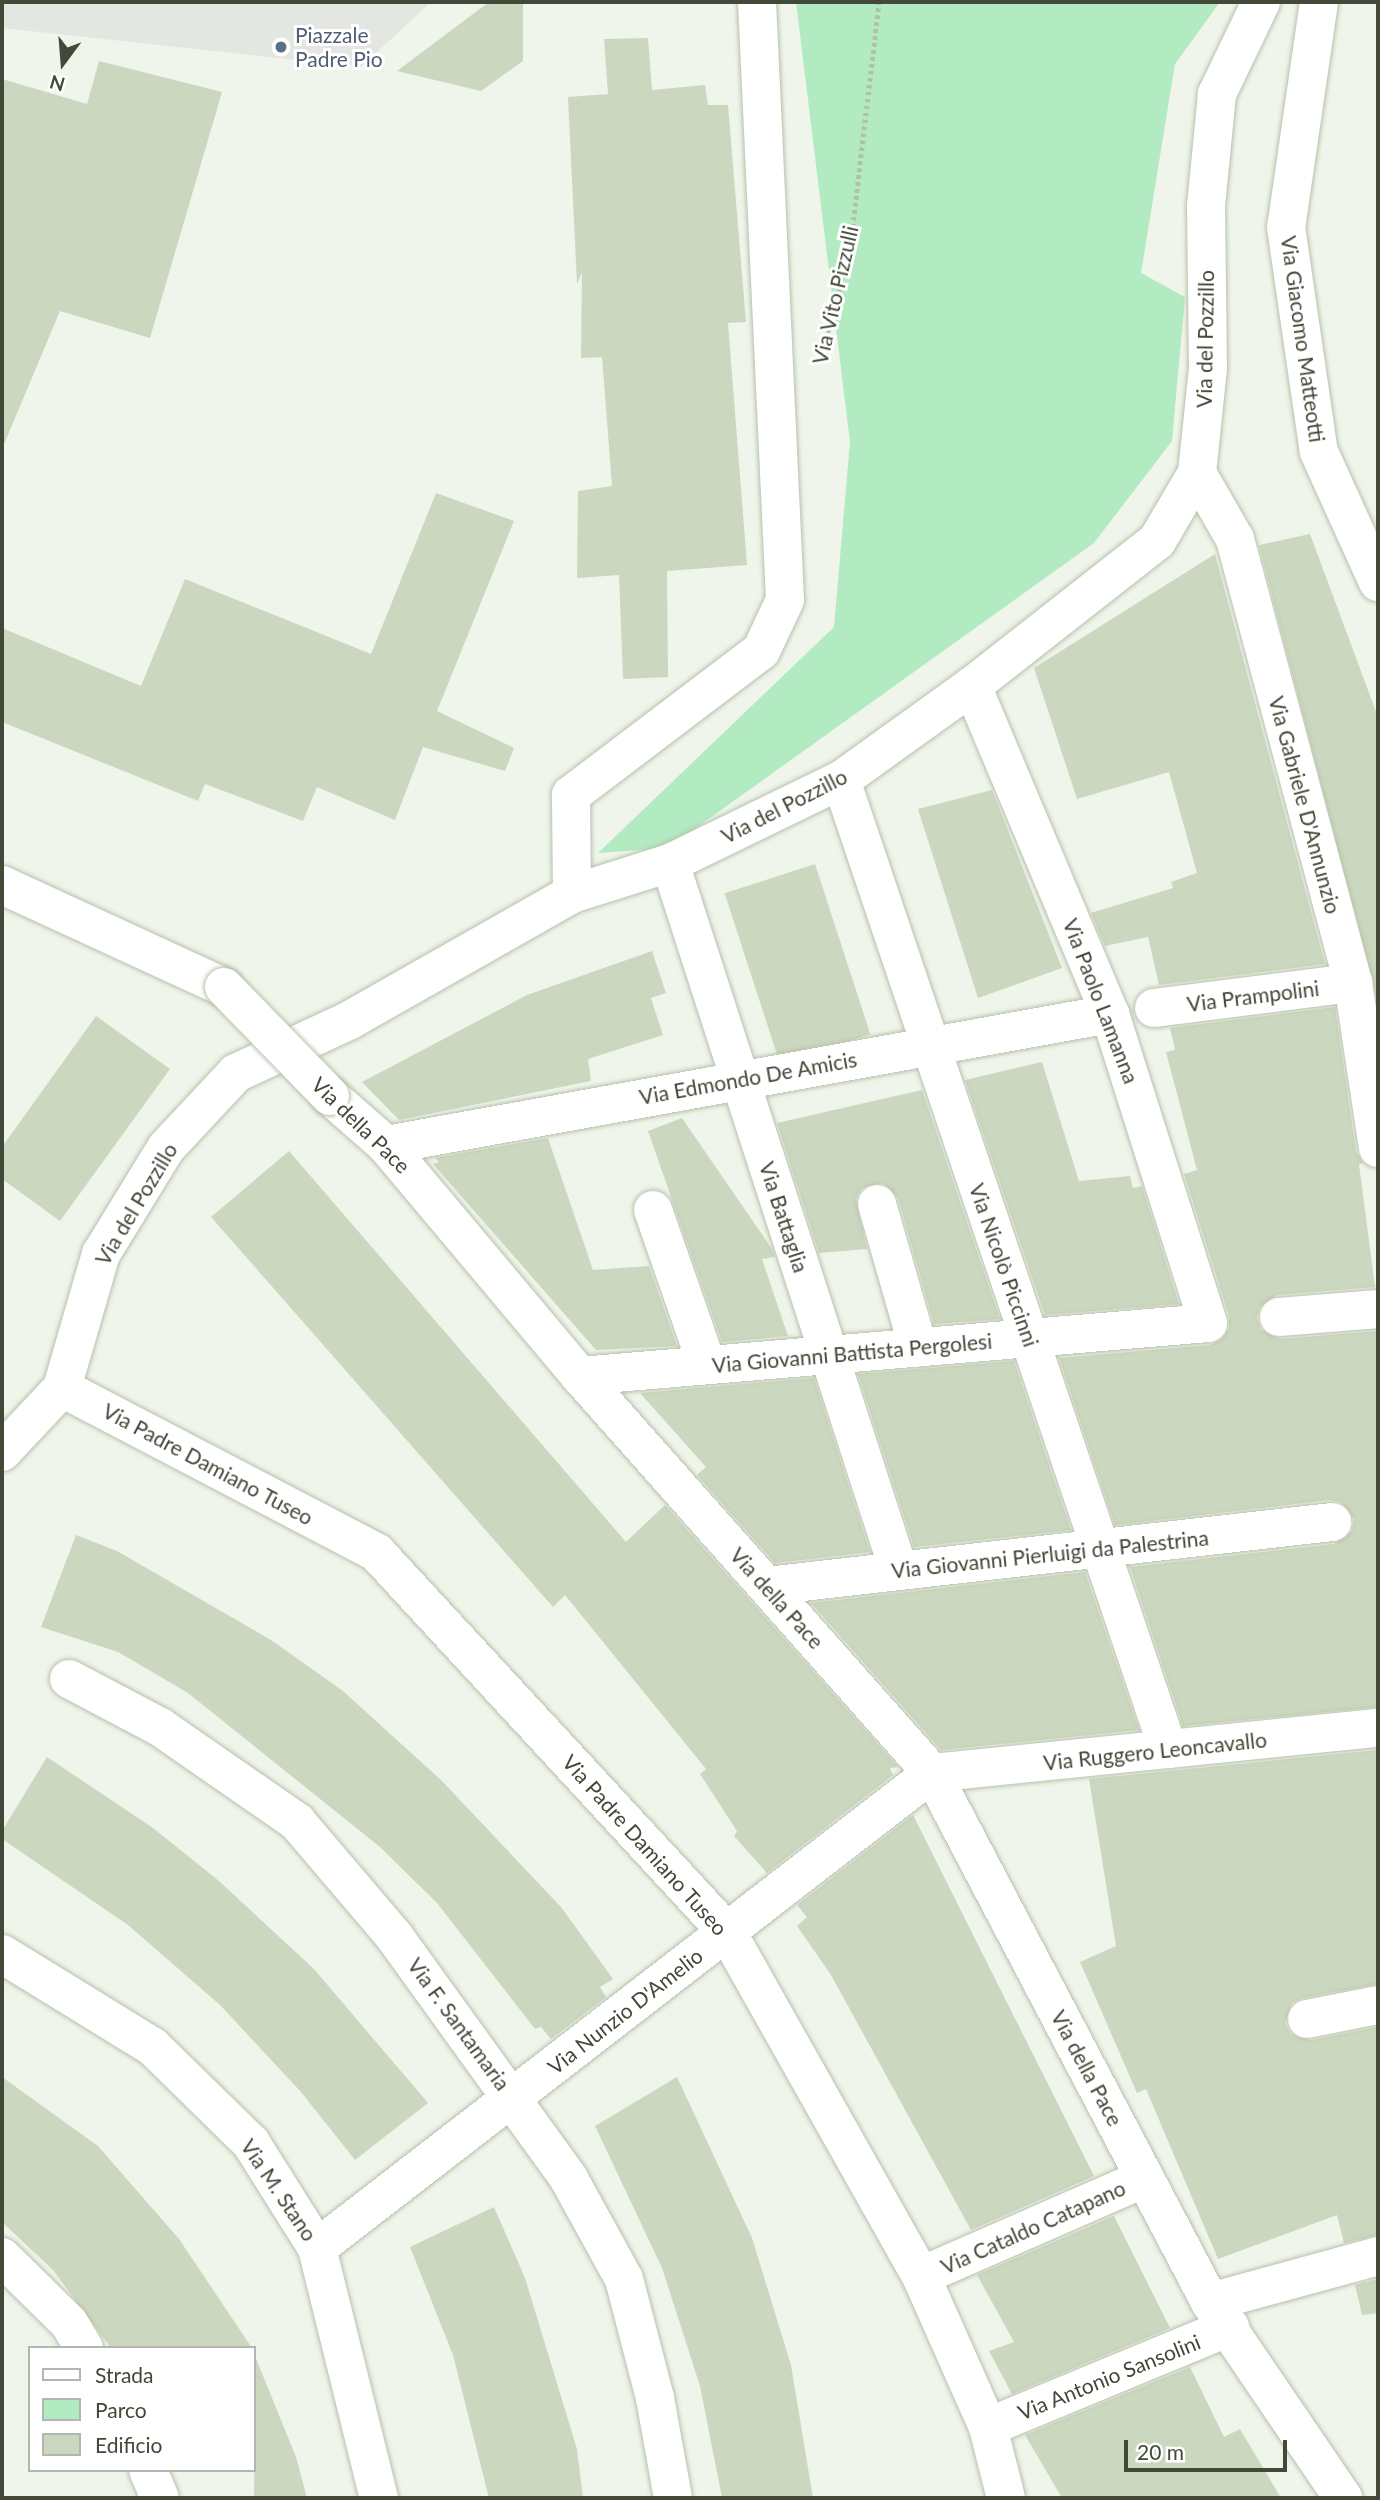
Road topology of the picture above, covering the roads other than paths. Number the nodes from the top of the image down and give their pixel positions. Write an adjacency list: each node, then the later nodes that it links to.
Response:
1 (757, 2): 10 (street, Via Vito Pizzulli)
2 (1261, 2): 4 (street, Via del Pozzillo)
3 (1319, 2): 5 (street, Via Giacomo Matteotti)
4 (1197, 473): 6 (street, Via del Pozzillo); 11 (street, Via Gabriele D'Annunzio)
5 (1378, 582)
6 (972, 686): 7 (street, Via del Pozzillo); 13 (street, Via Paolo Lamanna)
7 (841, 780): 8 (street, Via del Pozzillo); 14 (street, Via Nicolò Piccinni)
8 (670, 863): 10 (street, Via del Pozzillo); 15 (street, Via Battaglia)
9 (2, 885): 16 (street, Via della Pace, bridge)
10 (572, 894): 28 (street, Via del Pozzillo)
11 (1353, 983): 12 (street, Via Prampolini); 17 (street, Via Gabriele D'Annunzio)
12 (1154, 1008)
13 (1111, 1014): 14 (street, Via Edmondo De Amicis); 22 (street, Via Paolo Lamanna)
14 (930, 1044): 15 (street, Via Edmondo De Amicis); 23 (street, Via Nicolò Piccinni)
15 (740, 1080): 16 (street, Via Edmondo De Amicis); 25 (street, Via Battaglia)
16 (386, 1144): 27 (street, Via della Pace)
17 (1378, 1149)
18 (877, 1204): 24 (street)
19 (653, 1210): 26 (street)
20 (1378, 1309): 21 (street)
21 (1279, 1317)
22 (1208, 1323): 23 (street, Via Giovanni Battista Pergolesi)
23 (1029, 1339): 24 (street, Via Giovanni Battista Pergolesi); 31 (street, Via Nicolò Piccinni)
24 (918, 1347): 25 (street, Via Giovanni Battista Pergolesi)
25 (829, 1354): 26 (street, Via Giovanni Battista Pergolesi); 32 (street, Via Battaglia)
26 (707, 1365): 27 (street, Via Giovanni Battista Pergolesi)
27 (580, 1376): 33 (street, Via della Pace)
28 (62, 1388): 29 (street); 38 (street, Via Padre Damiano Tuseo)
29 (2, 1452)
30 (1332, 1522): 31 (street, Via Giovanni Pierluigi da Palestrina)
31 (1098, 1549): 32 (street, Via Giovanni Pierluigi da Palestrina); 36 (street, Via Nicolò Piccinni)
32 (899, 1571): 33 (street, Via Giovanni Pierluigi da Palestrina)
33 (767, 1586): 37 (street, Via della Pace)
34 (69, 1679): 42 (street, Via F. Santamaria)
35 (1378, 1728): 36 (street, Via Ruggero Leoncavallo)
36 (1168, 1749): 37 (street, Via Ruggero Leoncavallo)
37 (932, 1773): 38 (street, Via Nunzio D'Amelio); 43 (street, Via della Pace)
38 (727, 1932): 42 (street, Via Nunzio D'Amelio); 47 (street, Via Padre Damiano Tuseo)
39 (2, 1954): 44 (street, Via M. Stano)
40 (1378, 2005): 41 (street)
41 (1307, 2019)
42 (512, 2097): 44 (street, Via Nunzio D'Amelio); 54 (street, Via F. Santamaria)
43 (1145, 2178): 47 (street, Via Cataldo Catapano); 48 (street, Via della Pace)
44 (317, 2248): 53 (street, Via M. Stano)
45 (1378, 2256): 48 (street, Via Antonio Sansolini)
46 (2, 2257): 49 (street)
47 (921, 2276): 50 (street, Via Padre Damiano Tuseo)
48 (1219, 2315): 50 (street, Via Antonio Sansolini); 56 (street, Via della Pace)
49 (83, 2346)
50 (988, 2427): 55 (street, Via Padre Damiano Tuseo)
51 (149, 2472): 52 (street)
52 (160, 2498)
53 (379, 2498)
54 (673, 2498)
55 (1006, 2498)
56 (1343, 2498)

